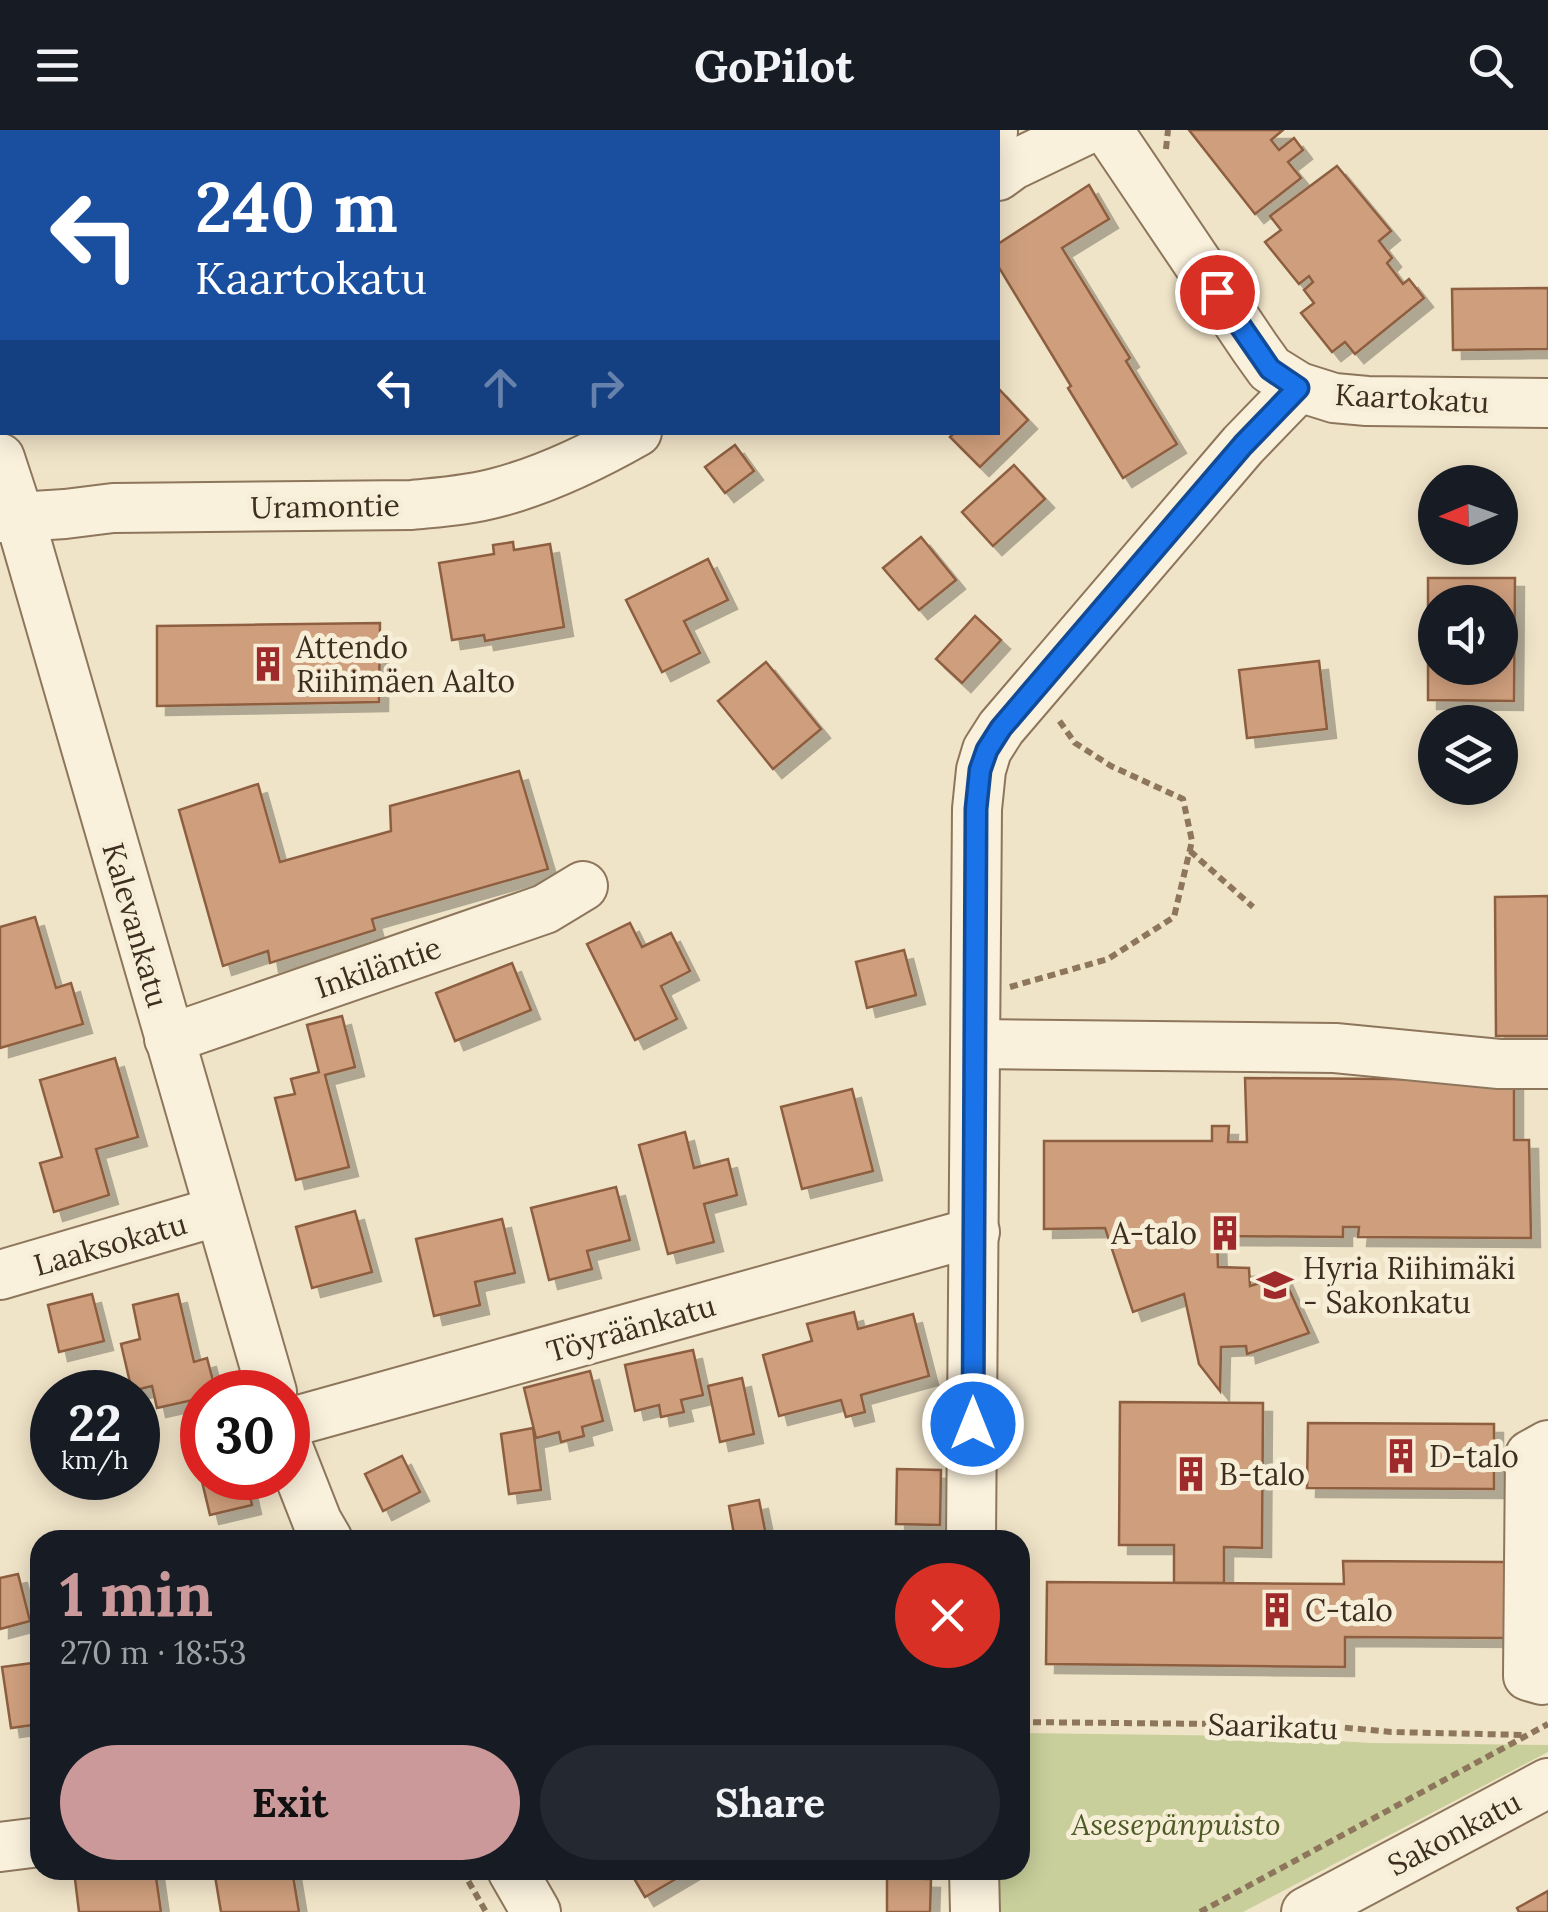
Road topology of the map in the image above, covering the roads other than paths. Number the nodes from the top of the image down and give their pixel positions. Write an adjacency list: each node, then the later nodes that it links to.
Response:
1 (1086, 130): 3 (street)
2 (1108, 130): 4 (street, Kaartokatu)
3 (1000, 149)
4 (1298, 388): 5 (street, Kaartokatu); 11 (street)
5 (1548, 403)
6 (633, 435): 8 (street, Uramontie)
7 (0, 458): 8 (street, Kalevankatu)
8 (9, 517): 10 (street, Kalevankatu)
9 (583, 886): 10 (street, Inkiläntie)
10 (169, 1039): 13 (street, Kalevankatu)
11 (976, 1044): 12 (street); 14 (street)
12 (1548, 1064)
13 (219, 1211): 15 (street, Laaksokatu); 16 (street, Kalevankatu)
14 (974, 1232): 17 (street, Töyräänkatu); 21 (street)
15 (0, 1275)
16 (266, 1370)
17 (310, 1417)
18 (1548, 1446): 22 (street)
19 (309, 1500): 20 (street)
20 (322, 1530)
21 (972, 1530)
22 (1548, 1677)
23 (1548, 1782): 30 (street, Sakonkatu)
24 (30, 1843): 25 (street)
25 (0, 1847)
26 (518, 1880): 28 (street)
27 (974, 1880): 29 (street)
28 (536, 1912)
29 (975, 1912)
30 (1306, 1912)

